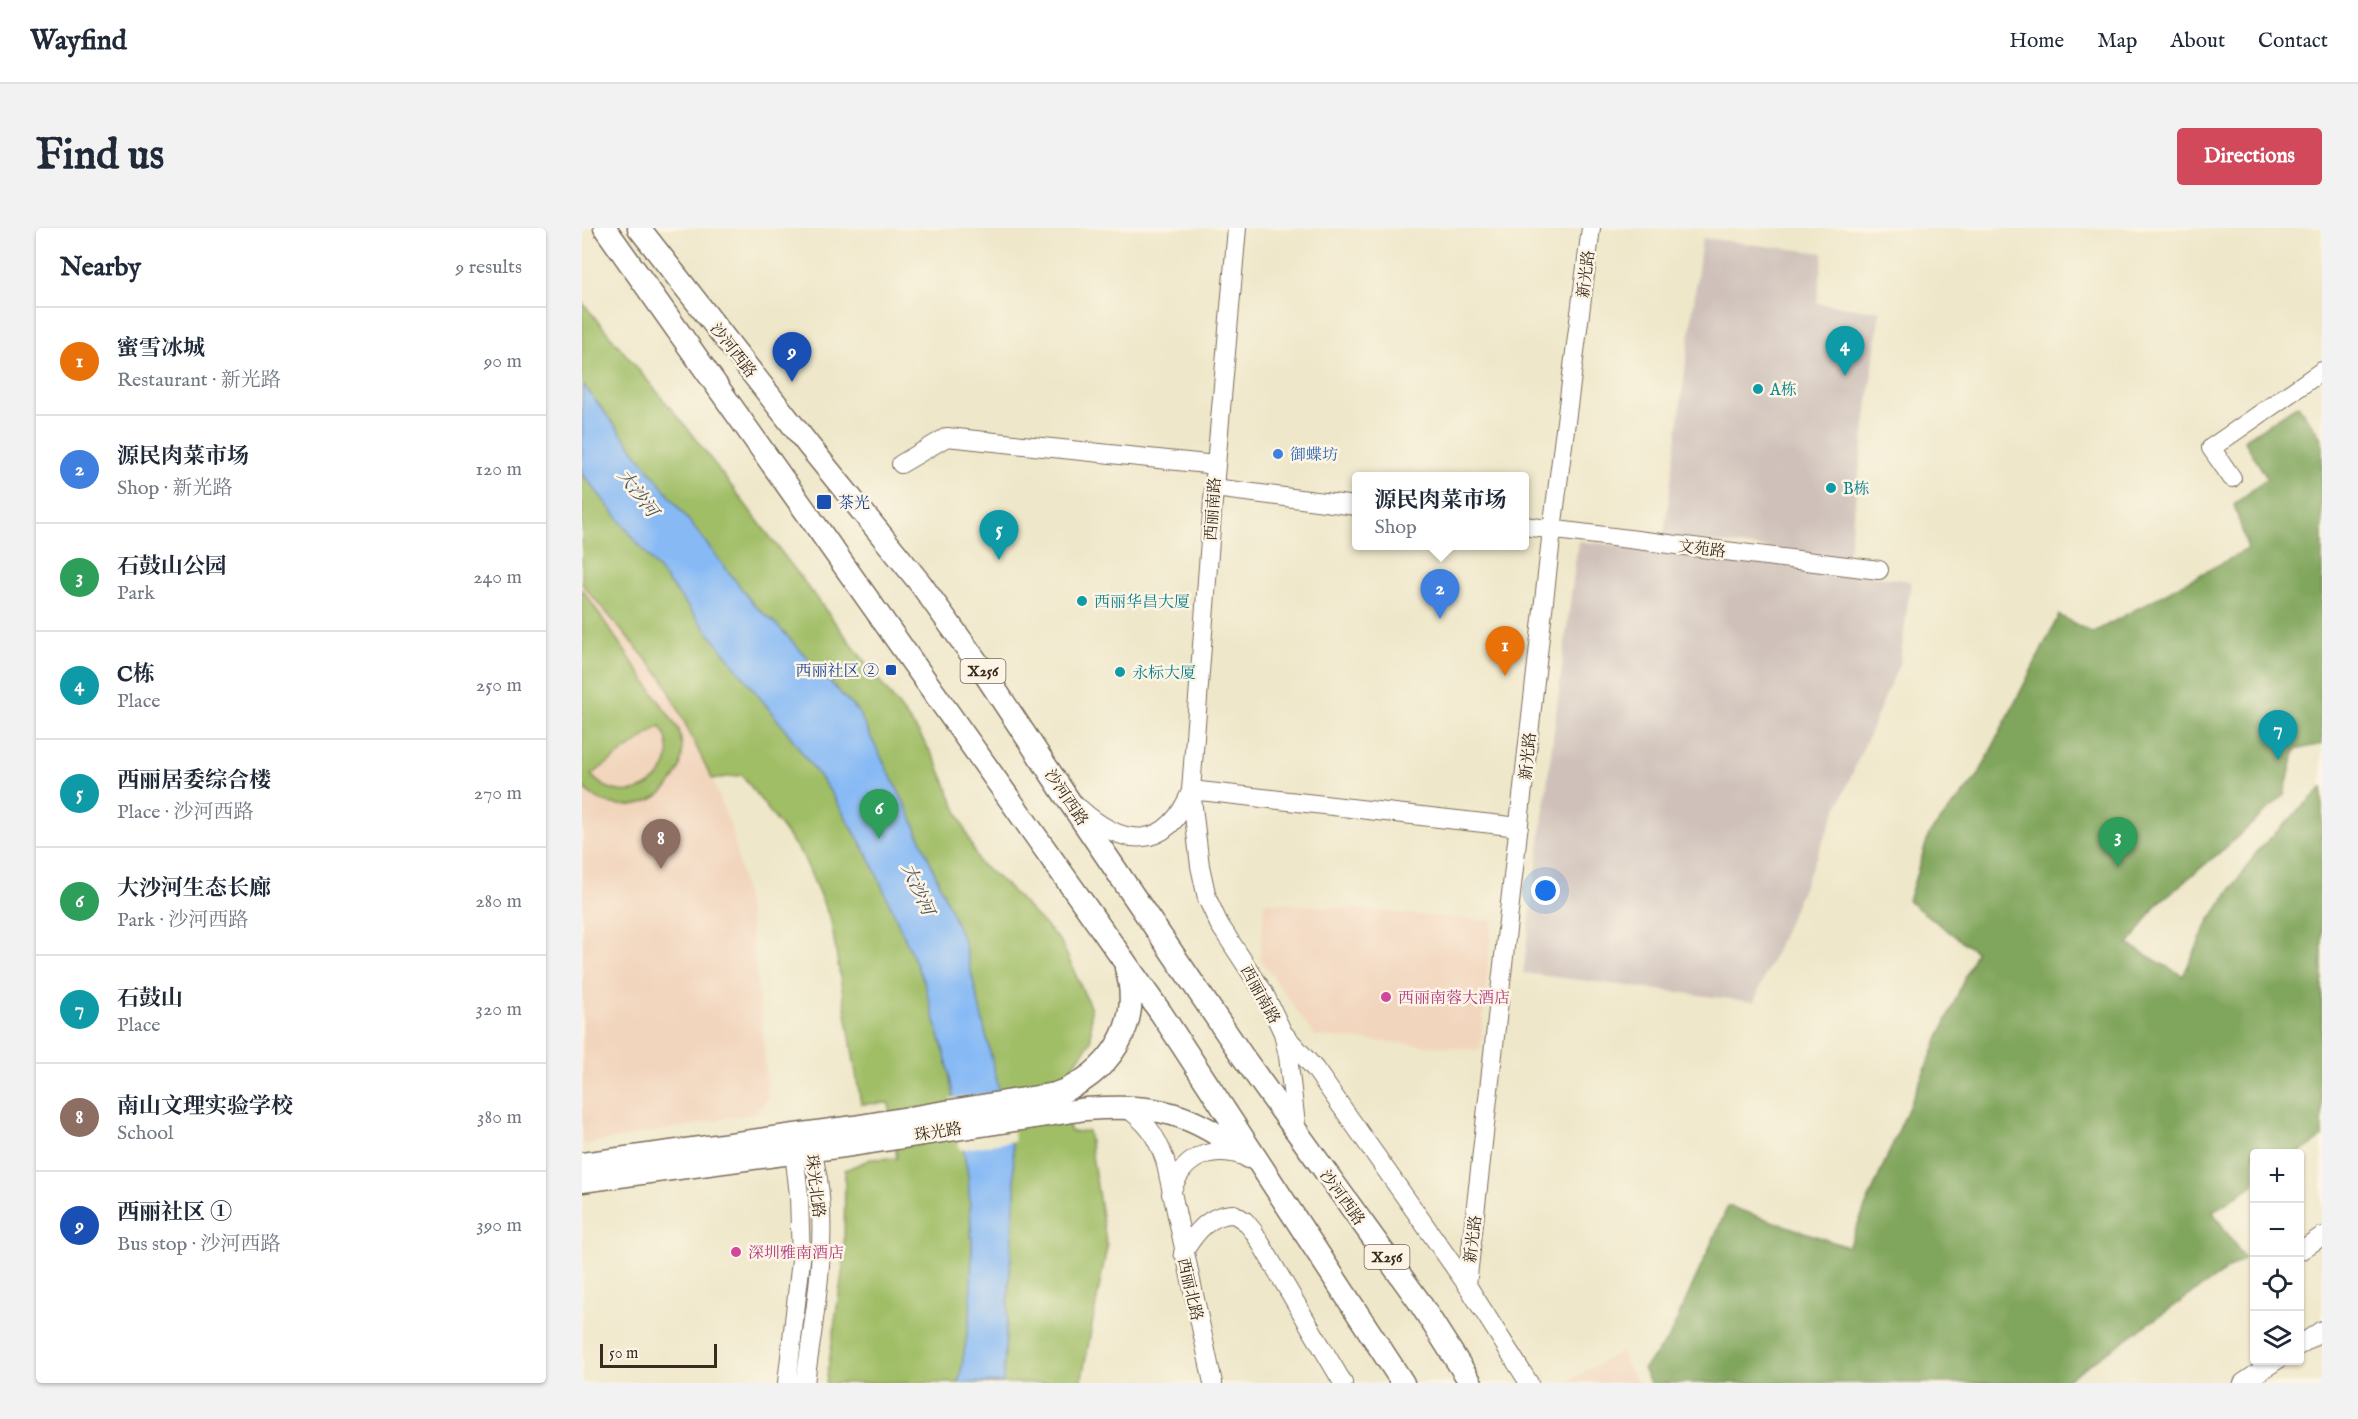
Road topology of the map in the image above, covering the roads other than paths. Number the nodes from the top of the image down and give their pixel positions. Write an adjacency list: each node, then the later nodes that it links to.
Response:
1 (605, 228): 18 (main road, 沙河西路)
2 (639, 228): 5 (main road, 沙河西路 / X256)
3 (1236, 228): 8 (street, 西丽南路)
4 (1591, 228): 13 (street, 新光路)
5 (651, 238): 16 (main road, 沙河西路 / X256)
6 (2322, 370): 9 (street)
7 (901, 464): 8 (street)
8 (1216, 465): 10 (street, 西丽南路)
9 (2232, 478)
10 (1214, 488): 11 (street); 15 (street, 西丽南路)
11 (1352, 505)
12 (1529, 527): 13 (street, 文苑路)
13 (1552, 530): 14 (street, 文苑路); 17 (street, 新光路)
14 (1879, 570)
15 (1191, 790): 16 (street, 西丽南路); 17 (street); 19 (street, 西丽南路)
16 (1065, 795): 22 (main road, 沙河西路 / X256)
17 (1519, 827): 32 (street, 新光路)
18 (1124, 960): 20 (main road, 珠光路); 27 (main road, 沙河西路)
19 (1282, 1033): 22 (street, 西丽南路); 32 (street)
20 (1057, 1104): 21 (main road, 珠光路); 23 (main road, 珠光路)
21 (1124, 1106): 24 (main road, 珠光路); 28 (street, 西丽北路)
22 (1298, 1135): 41 (main road, 沙河西路 / X256)
23 (804, 1145): 25 (main road, 珠光路); 26 (main road, 珠光路); 36 (street, 珠光北路); 37 (street, 珠光北路)
24 (1252, 1160): 27 (street, 珠光路); 28 (street)
25 (582, 1164)
26 (582, 1181)
27 (1272, 1182): 40 (main road, 沙河西路)
28 (1172, 1194): 31 (street, 西丽北路)
29 (2322, 1236): 30 (street)
30 (2304, 1248)
31 (1183, 1252): 38 (street, 西丽北路); 39 (street)
32 (1467, 1285): 42 (street)
33 (2322, 1330): 34 (street)
34 (2304, 1342)
35 (2270, 1365): 43 (street)
36 (786, 1383)
37 (805, 1383)
38 (1213, 1383)
39 (1343, 1383)
40 (1403, 1383)
41 (1471, 1383)
42 (1529, 1383)
43 (2243, 1383)

